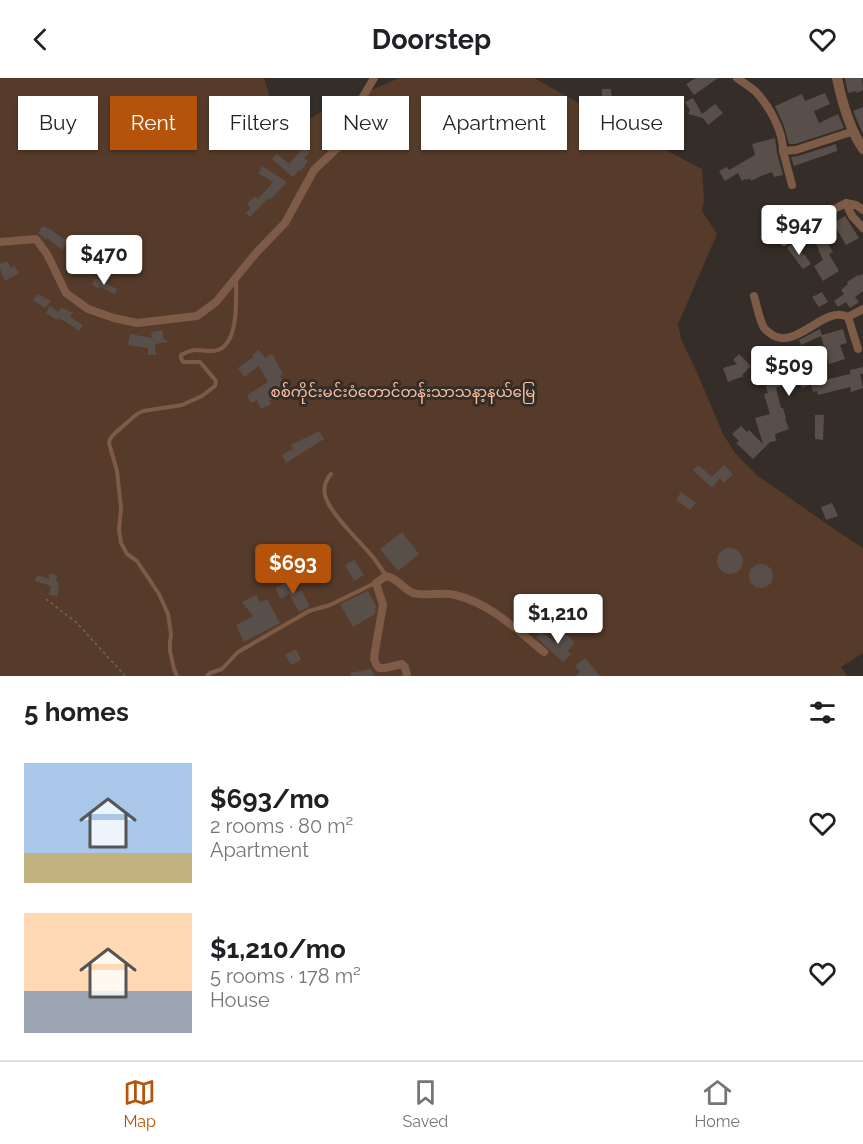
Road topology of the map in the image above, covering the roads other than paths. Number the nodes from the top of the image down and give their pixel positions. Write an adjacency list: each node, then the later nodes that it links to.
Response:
1 (374, 78): 13 (street)
2 (737, 78): 6 (street)
3 (837, 78): 4 (street)
4 (854, 131): 5 (street); 6 (street)
5 (863, 148)
6 (783, 151): 7 (street)
7 (792, 185)
8 (846, 203): 9 (street); 10 (street); 12 (street)
9 (863, 210)
10 (863, 228)
11 (0, 242): 13 (street)
12 (784, 242)
13 (236, 278): 22 (lane)
14 (754, 296): 16 (street)
15 (863, 309): 16 (street)
16 (848, 317): 17 (street)
17 (858, 349)
18 (331, 474): 19 (lane)
19 (386, 576): 20 (street); 21 (street)
20 (376, 583): 23 (lane); 24 (street)
21 (544, 652)
22 (177, 676)
23 (207, 676)
24 (407, 676)

